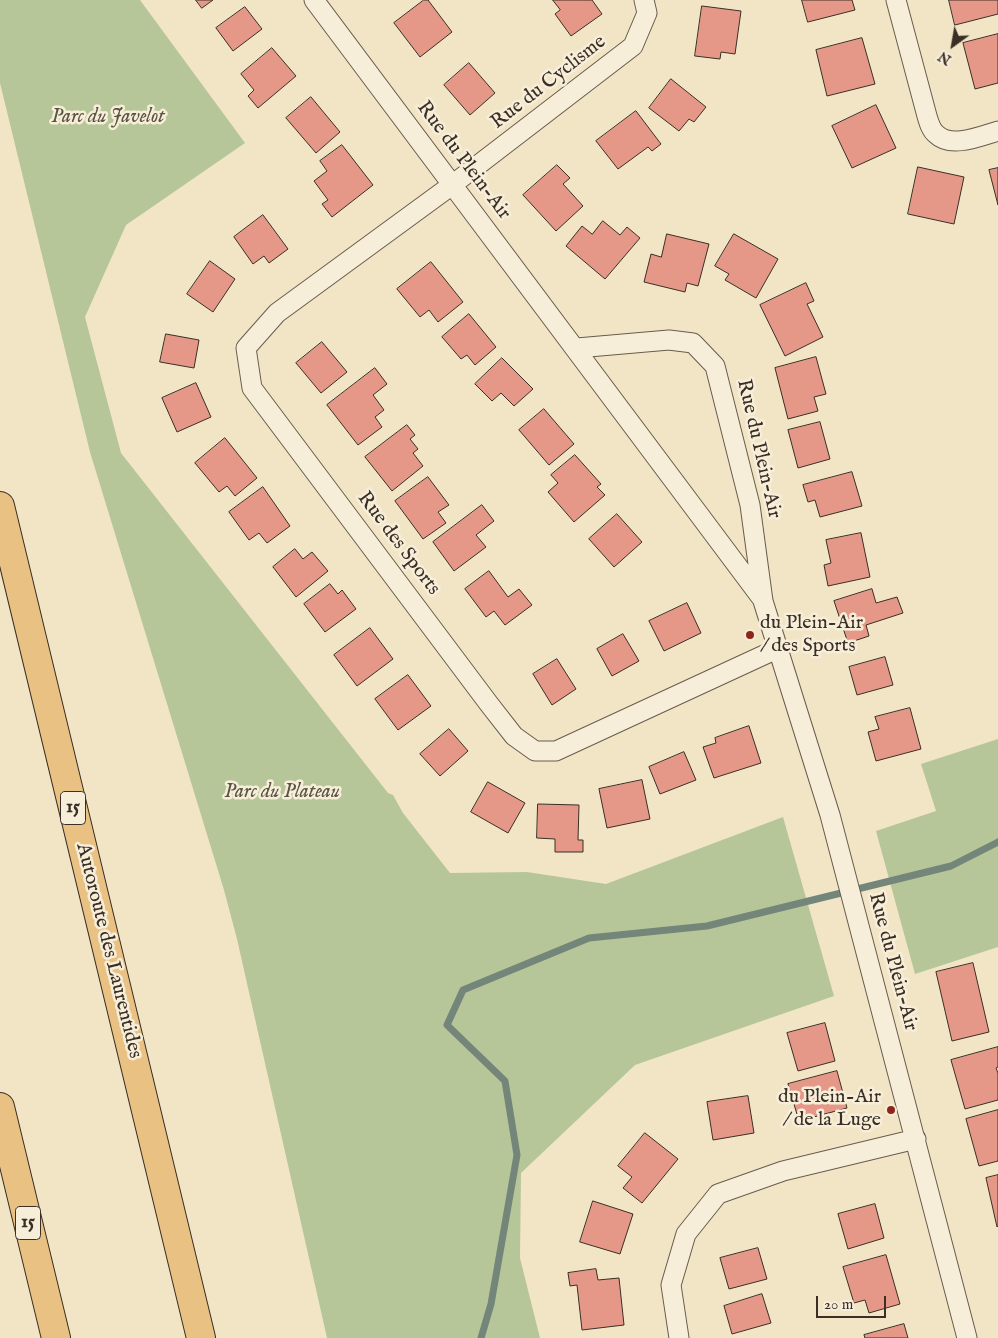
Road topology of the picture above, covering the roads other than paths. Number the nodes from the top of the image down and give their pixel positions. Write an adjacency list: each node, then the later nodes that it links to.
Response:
1 (314, 0): 5 (street, Rue du Plein-Air)
2 (644, 0): 5 (street, Rue du Cyclisme)
3 (896, 0): 4 (street)
4 (998, 131)
5 (452, 186): 6 (street, Rue du Plein-Air); 9 (street, Rue des Sports)
6 (577, 348): 8 (street, Rue du Plein-Air); 8 (street, Rue du Plein-Air)
7 (0, 506): 13 (highway, Autoroute des Laurentides / 15)
8 (764, 600): 9 (street, Rue du Plein-Air)
9 (779, 648): 11 (street, Rue du Plein-Air)
10 (0, 1107): 12 (highway, 15)
11 (916, 1139): 14 (street); 15 (street, Rue du Plein-Air)
12 (56, 1338)
13 (201, 1338)
14 (679, 1338)
15 (967, 1338)

